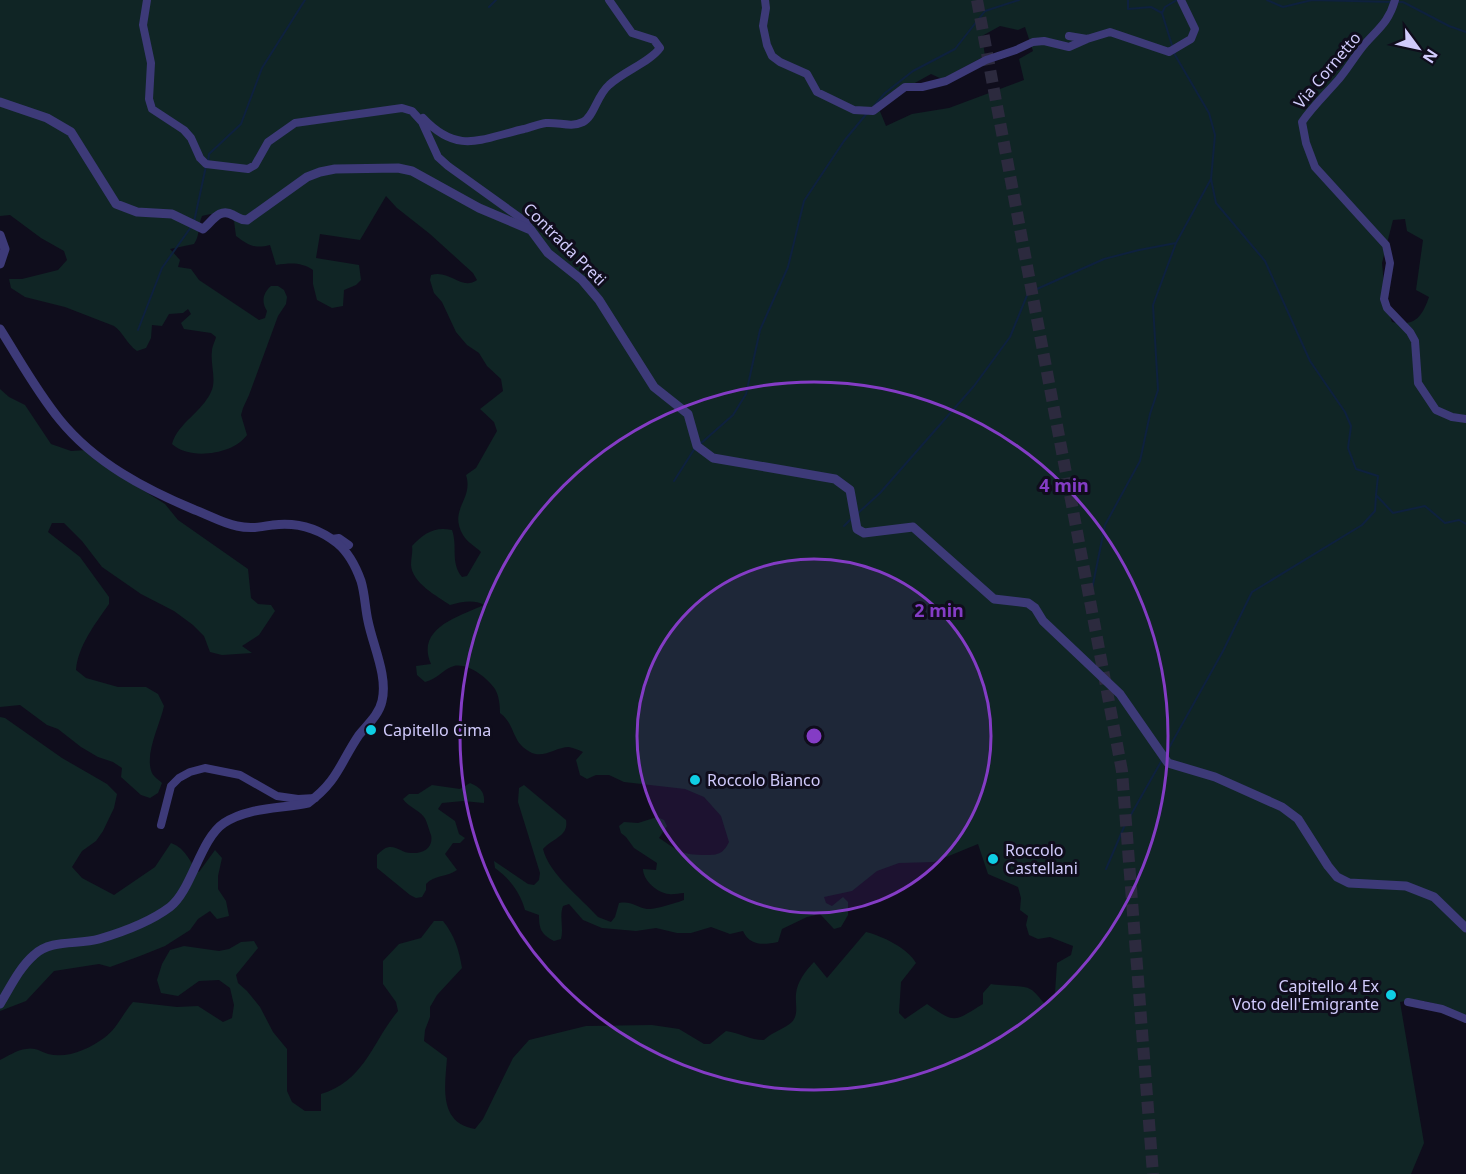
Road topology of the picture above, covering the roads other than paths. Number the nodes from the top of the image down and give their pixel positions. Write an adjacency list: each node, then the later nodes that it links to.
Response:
1 (147, 0): 9 (street)
2 (609, 0): 9 (street)
3 (765, 0): 7 (street)
4 (1180, 0): 7 (street)
5 (1394, 3): 14 (street, Via Cornetto)
6 (1069, 36): 7 (street)
7 (1087, 39)
8 (0, 102): 10 (street)
9 (412, 111): 10 (street, Contrada Preti)
10 (531, 230): 19 (street, Contrada Preti)
11 (0, 235): 12 (street)
12 (0, 264)
13 (0, 329): 15 (street)
14 (1466, 419)
15 (332, 539): 16 (street); 17 (street)
16 (349, 545)
17 (315, 798): 18 (street); 21 (street)
18 (161, 825)
19 (1466, 928)
20 (1408, 1002): 22 (street)
21 (0, 1005)
22 (1466, 1019)

